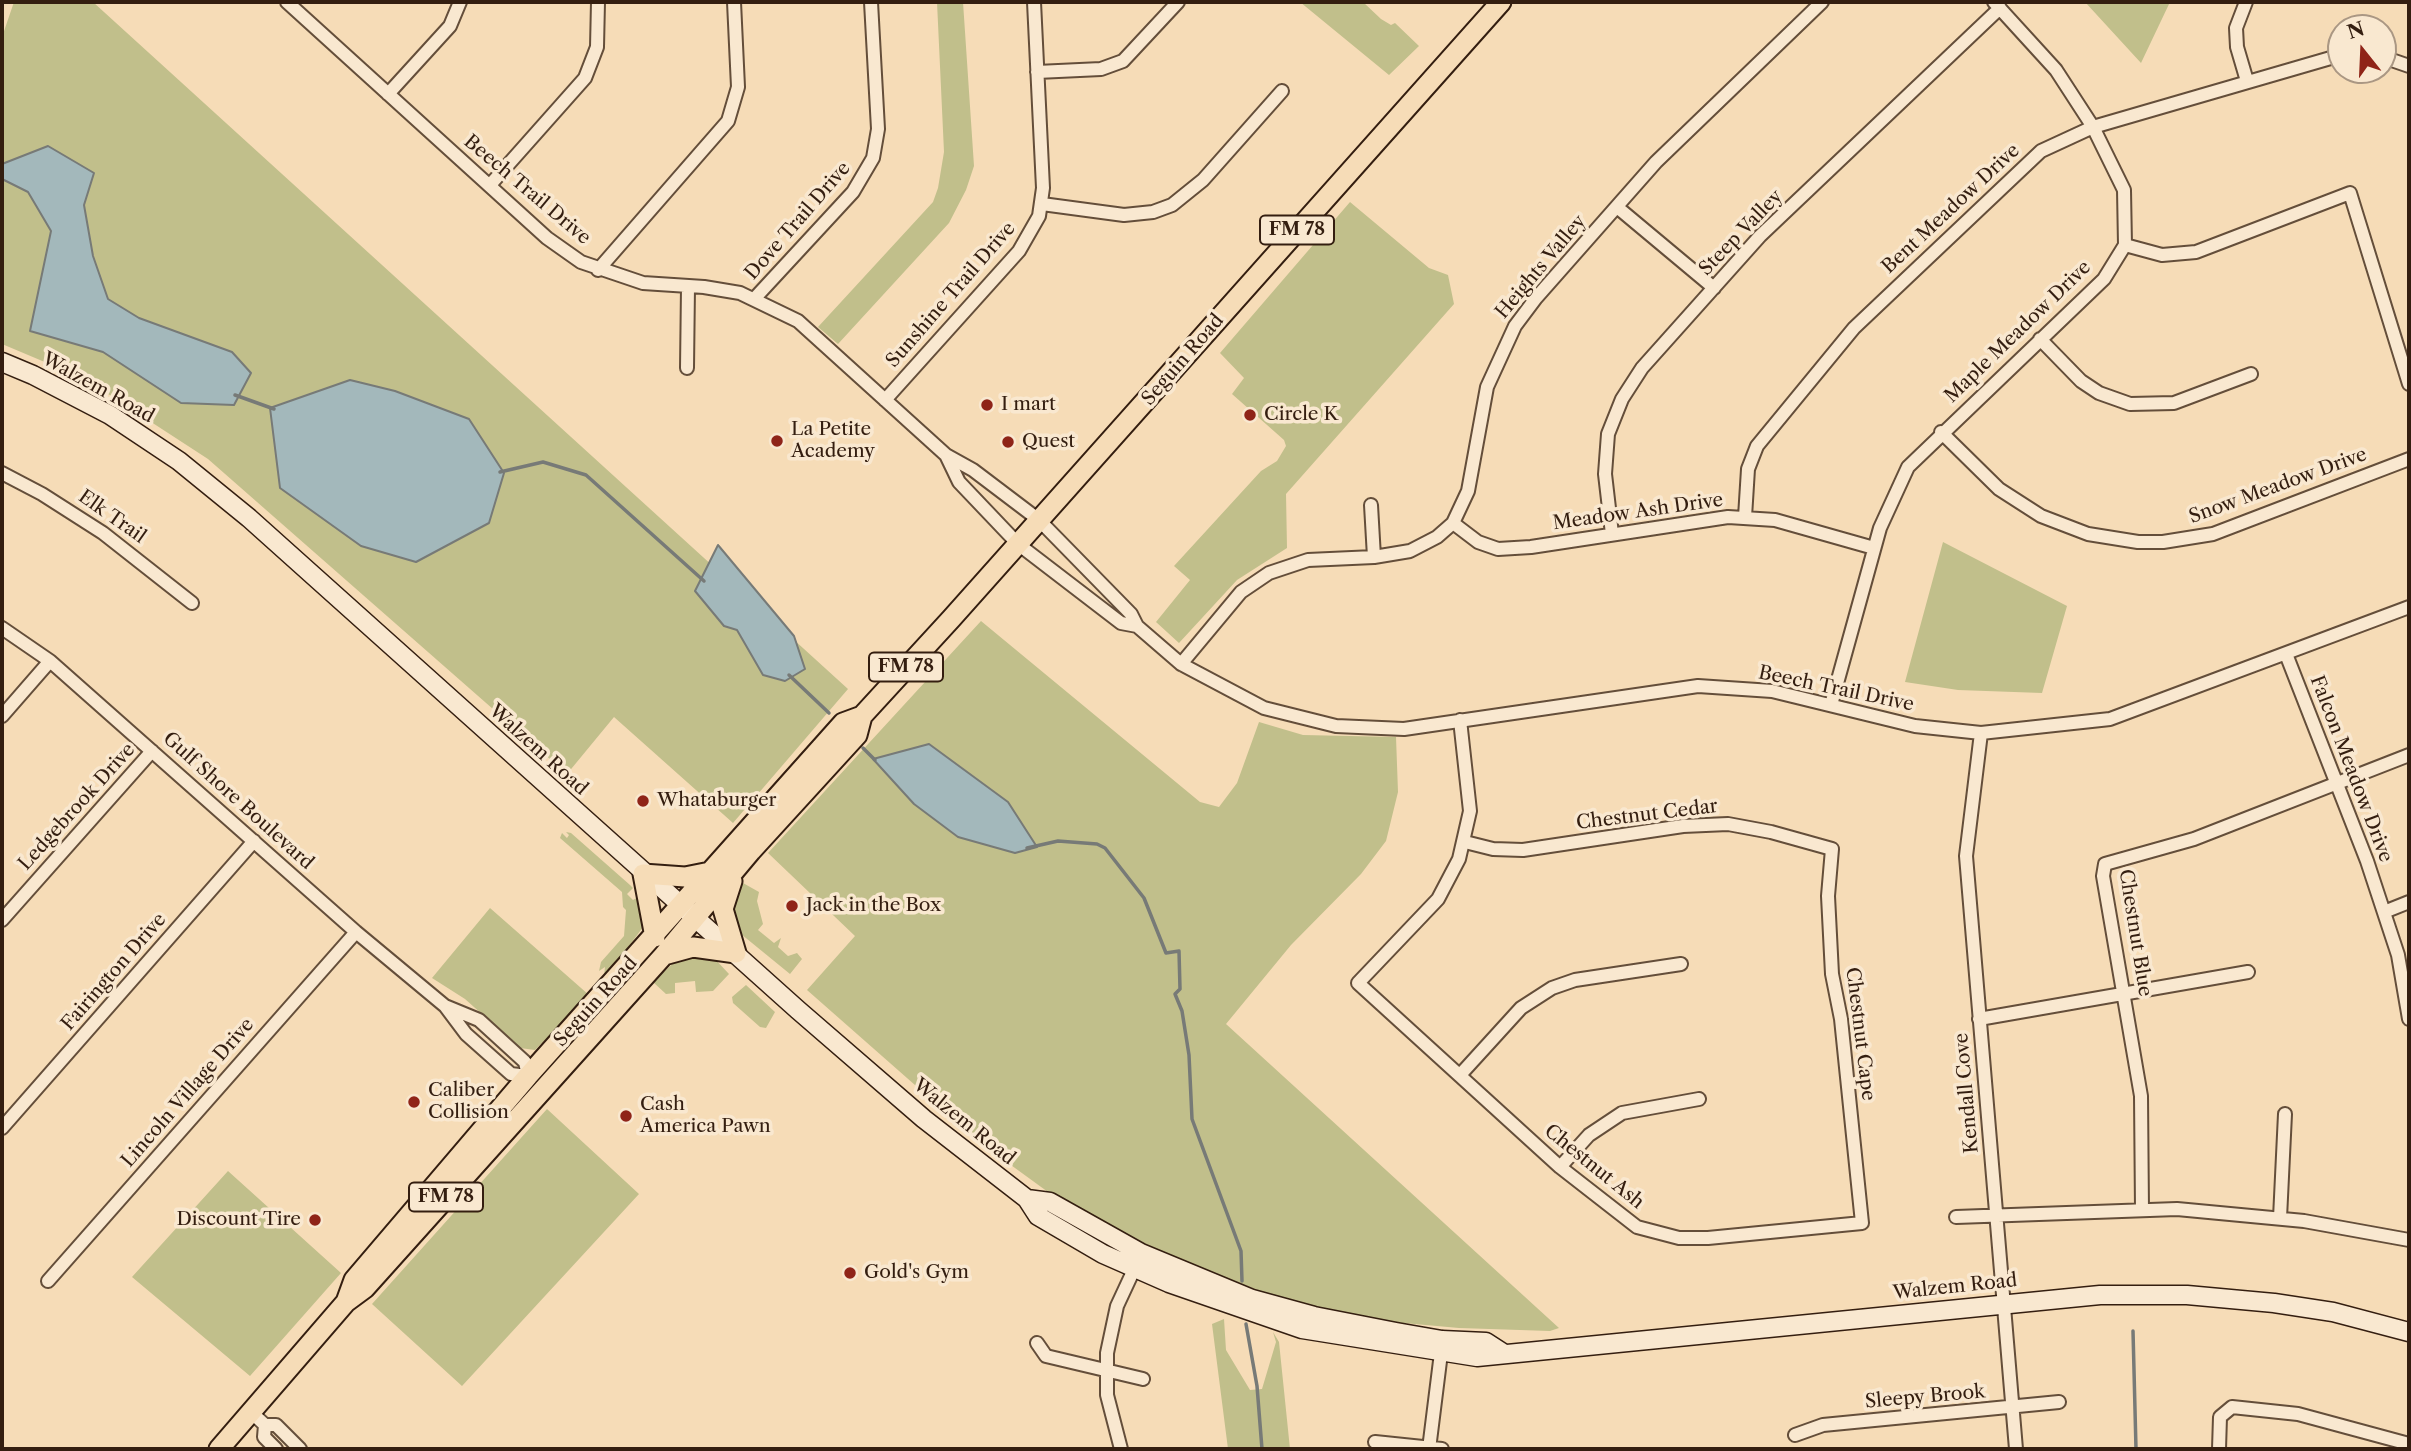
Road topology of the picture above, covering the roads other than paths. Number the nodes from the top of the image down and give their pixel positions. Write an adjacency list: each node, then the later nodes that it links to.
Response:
1 (287, 2): 16 (street, Beech Trail Drive)
2 (460, 2): 16 (street)
3 (598, 2): 18 (street)
4 (734, 2): 22 (street)
5 (871, 2): 25 (street, Dove Trail Drive)
6 (1034, 2): 13 (street, Sunshine Trail Drive)
7 (1178, 2): 13 (street)
8 (1501, 2): 38 (main road, Seguin Road / FM 78)
9 (1822, 2): 20 (street, Heights Valley)
10 (2246, 2): 14 (street)
11 (1997, 5): 17 (street); 24 (street, Steep Valley)
12 (2327, 59): 14 (street, Bent Meadow Drive)
13 (1037, 72): 19 (street, Sunshine Trail Drive)
14 (2247, 81): 17 (street, Bent Meadow Drive)
15 (1282, 91): 19 (street)
16 (388, 94): 18 (street, Beech Trail Drive)
17 (2093, 127): 21 (street); 37 (street, Bent Meadow Drive)
18 (490, 185): 22 (street, Beech Trail Drive)
19 (1042, 204): 31 (street, Sunshine Trail Drive)
20 (1617, 206): 24 (street); 39 (street, Heights Valley)
21 (2125, 245): 26 (street, Maple Meadow Drive); 30 (street)
22 (598, 270): 23 (street, Beech Trail Drive)
23 (688, 287): 25 (street, Beech Trail Drive); 28 (street)
24 (1714, 288): 40 (street, Steep Valley)
25 (755, 298): 31 (street, Beech Trail Drive)
26 (2040, 339): 29 (street); 32 (street, Maple Meadow Drive)
27 (2, 362): 64 (street, Walzem Road)
28 (687, 368)
29 (2251, 374)
30 (2409, 384)
31 (885, 400): 33 (street, Beech Trail Drive)
32 (1941, 432): 34 (street, Snow Meadow Drive); 42 (street, Maple Meadow Drive)
33 (946, 455): 38 (street, Beech Trail Drive); 41 (street, Beech Trail Drive)
34 (2409, 459)
35 (2, 473): 44 (street, Elk Trail)
36 (1371, 505): 43 (street)
37 (1745, 517): 40 (street, Meadow Ash Drive); 42 (street, Meadow Ash Drive)
38 (1039, 520): 41 (main road, Seguin Road / FM 78); 46 (street, Beech Trail Drive)
39 (1452, 523): 40 (street, Meadow Ash Drive); 43 (street, Heights Valley)
40 (1612, 534)
41 (1018, 544): 46 (street, Beech Trail Drive); 53 (main road, Seguin Road / FM 78)
42 (1874, 548): 51 (street, Maple Meadow Drive)
43 (1374, 557): 50 (street, Heights Valley)
44 (192, 603)
45 (2409, 607): 48 (street, Beech Trail Drive)
46 (1137, 626): 50 (street, Beech Trail Drive)
47 (2, 628): 49 (street, Gulf Shore Boulevard)
48 (2286, 654): 55 (street, Beech Trail Drive); 58 (street, Falcon Meadow Drive)
49 (50, 661): 52 (street); 56 (street, Gulf Shore Boulevard)
50 (1181, 664): 54 (street, Beech Trail Drive)
51 (1831, 705): 54 (street, Beech Trail Drive); 55 (street, Beech Trail Drive)
52 (2, 716)
53 (862, 716): 62 (main road, Seguin Road / FM 78); 63 (main road, Seguin Road / FM 78)
54 (1460, 720): 60 (street)
55 (1981, 733): 77 (street, Kendall Cove)
56 (152, 751): 59 (street, Gulf Shore Boulevard); 68 (street, Ledgebrook Drive)
57 (2409, 755): 58 (street)
58 (2337, 784): 67 (street, Falcon Meadow Drive); 75 (street, Chestnut Blue)
59 (254, 841): 69 (street, Gulf Shore Boulevard); 85 (street, Fairington Drive)
60 (1465, 842): 61 (street, Chestnut Cedar); 80 (street, Chestnut Ash)
61 (1832, 849): 91 (street, Chestnut Cape)
62 (736, 870): 66 (main road, Seguin Road / FM 78); 71 (main road)
63 (710, 872): 64 (main road); 66 (main road, Seguin Road / FM 78)
64 (643, 874): 66 (street, Walzem Road); 70 (main road)
65 (2409, 902): 67 (street)
66 (689, 912): 70 (main road, Seguin Road / FM 78); 71 (street, Walzem Road); 72 (main road, Seguin Road / FM 78)
67 (2384, 912): 78 (street, Falcon Meadow Drive)
68 (2, 920)
69 (356, 932): 76 (street, Gulf Shore Boulevard); 94 (street, Lincoln Village Drive)
70 (655, 937): 81 (main road, Seguin Road / FM 78)
71 (736, 953): 72 (main road); 93 (street, Walzem Road)
72 (663, 956): 79 (main road, Seguin Road / FM 78)
73 (1681, 964): 80 (street)
74 (2248, 972): 75 (street)
75 (2125, 995): 77 (street); 87 (street, Chestnut Blue)
76 (445, 1006): 81 (street, Gulf Shore Boulevard); 81 (street, Gulf Shore Boulevard)
77 (1979, 1019): 88 (street, Kendall Cove)
78 (2409, 1019)
79 (572, 1055): 81 (main road); 84 (main road, Seguin Road / FM 78)
80 (1460, 1075): 86 (street, Chestnut Ash)
81 (528, 1076): 84 (main road); 95 (main road, Seguin Road / FM 78)
82 (1699, 1099): 86 (street)
83 (2286, 1114): 90 (street)
84 (515, 1120): 95 (main road, Seguin Road / FM 78)
85 (2, 1128)
86 (1560, 1167): 91 (street, Chestnut Ash)
87 (2142, 1210): 88 (street); 90 (street)
88 (1997, 1215): 89 (street); 96 (street, Kendall Cove)
89 (1956, 1217)
90 (2280, 1218): 92 (street)
91 (1862, 1223)
92 (2409, 1240)
93 (1138, 1261): 99 (street, Walzem Road); 100 (street, Walzem Road); 101 (street)
94 (48, 1280)
95 (346, 1302): 105 (main road, Seguin Road / FM 78)
96 (2003, 1304): 97 (street, Walzem Road); 100 (street, Walzem Road); 104 (street, Kendall Cove)
97 (2409, 1332)
98 (1037, 1343): 101 (street)
99 (1441, 1353): 100 (street, Walzem Road); 113 (street)
100 (1503, 1353)
101 (1106, 1371): 102 (street); 112 (street)
102 (1143, 1379)
103 (2059, 1402): 104 (street, Sleepy Brook)
104 (2012, 1408): 106 (street, Sleepy Brook); 114 (street, Kendall Cove)
105 (258, 1419): 109 (main road, Seguin Road / FM 78); 110 (street); 111 (street)
106 (1795, 1435)
107 (1375, 1442): 113 (street)
108 (2409, 1444): 115 (street)
109 (219, 1449)
110 (276, 1449)
111 (300, 1449)
112 (1121, 1449)
113 (1434, 1449)
114 (2016, 1449)
115 (2219, 1449)

